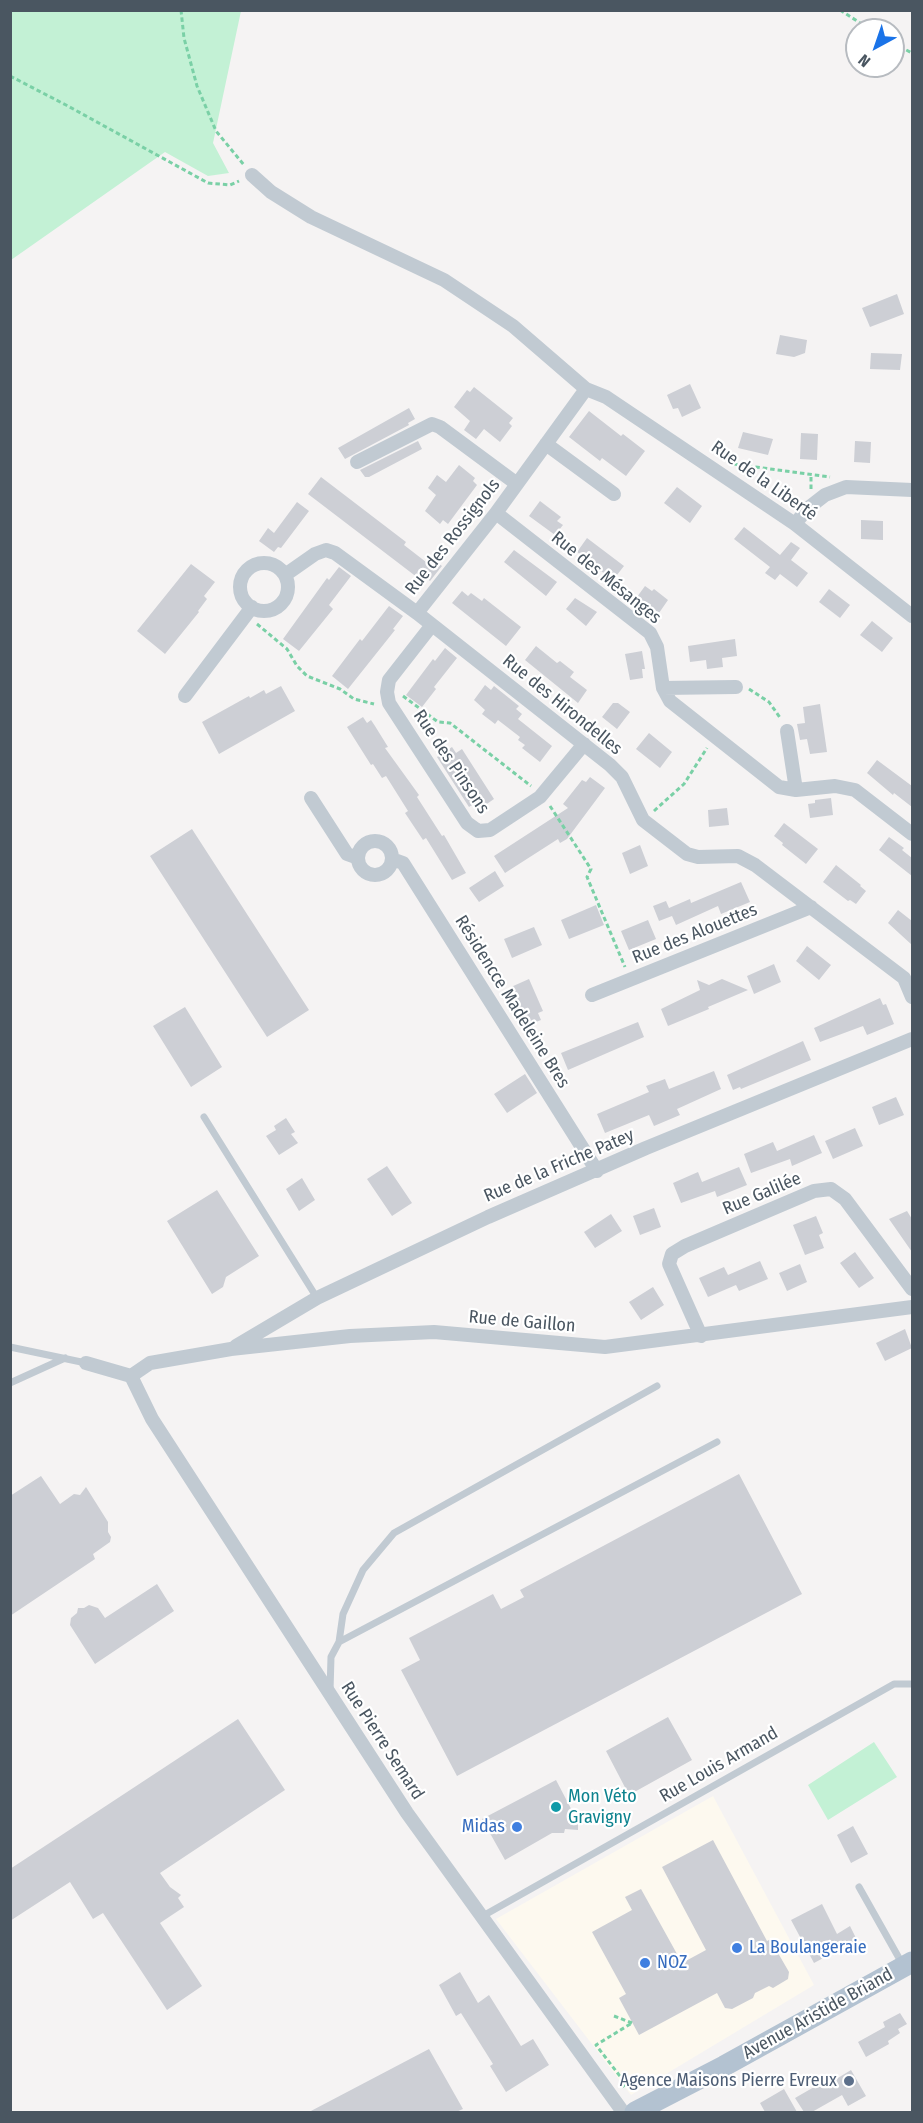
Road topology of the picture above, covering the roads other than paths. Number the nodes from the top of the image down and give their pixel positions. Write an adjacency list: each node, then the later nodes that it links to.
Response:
1 (252, 175): 2 (street, Rue de la Liberté)
2 (586, 389): 3 (street, Rue des Rossignols); 9 (street, Rue de la Liberté)
3 (546, 444): 5 (street, Rue des Rossignols); 7 (street)
4 (357, 462): 5 (street, Rue des Rossignols)
5 (517, 484): 8 (street, Rue des Rossignols)
6 (912, 490): 9 (street)
7 (614, 494)
8 (496, 513): 12 (street, Rue des Rossignols); 16 (street, Rue des Mésanges)
9 (795, 524): 13 (street, Rue de la Liberté)
10 (285, 575): 11 (street); 11 (street); 12 (street, Rue des Hirondelles)
11 (249, 611): 17 (street)
12 (417, 613): 14 (street, Rue des Hirondelles)
13 (912, 616)
14 (432, 625): 19 (street, Rue des Hirondelles); 19 (street, Rue des Pinsons)
15 (736, 687): 16 (street)
16 (663, 688): 20 (street)
17 (185, 696)
18 (787, 731): 20 (street)
19 (584, 744): 25 (street, Rue des Hirondelles)
20 (796, 790): 22 (street)
21 (311, 798): 23 (street)
22 (912, 834)
23 (358, 858): 24 (street); 24 (street, Résidencce Madeleine Bres)
24 (392, 859): 30 (street, Résidencce Madeleine Bres)
25 (811, 907): 26 (street, Rue des Alouettes); 27 (street, Rue des Hirondelles)
26 (592, 995)
27 (912, 997)
28 (912, 1039): 30 (street, Rue de la Friche Patey)
29 (204, 1117): 32 (lane)
30 (597, 1171): 32 (street, Rue de la Friche Patey)
31 (912, 1289): 34 (street, Rue Galilée)
32 (316, 1298): 36 (street, Rue de la Friche Patey)
33 (912, 1307): 34 (street, Rue de Gaillon)
34 (701, 1336): 36 (street, Rue de Gaillon)
35 (10, 1347): 37 (lane)
36 (231, 1349): 39 (street, Rue de Gaillon)
37 (64, 1358): 38 (lane); 40 (lane)
38 (86, 1364): 39 (street)
39 (131, 1376): 45 (street, Rue Pierre Semard)
40 (10, 1383)
41 (657, 1386): 43 (lane)
42 (717, 1442): 43 (lane)
43 (339, 1642): 45 (lane)
44 (912, 1684): 47 (lane, Rue Louis Armand)
45 (330, 1694): 47 (street, Rue Pierre Semard)
46 (859, 1887): 48 (lane)
47 (481, 1917): 50 (street, Rue Pierre Semard)
48 (906, 1966): 49 (main road, Avenue Aristide Briand)
49 (724, 2066): 51 (main road, Avenue Aristide Briand); 52 (main road, Avenue Aristide Briand)
50 (623, 2112)
51 (634, 2112)
52 (653, 2112)

